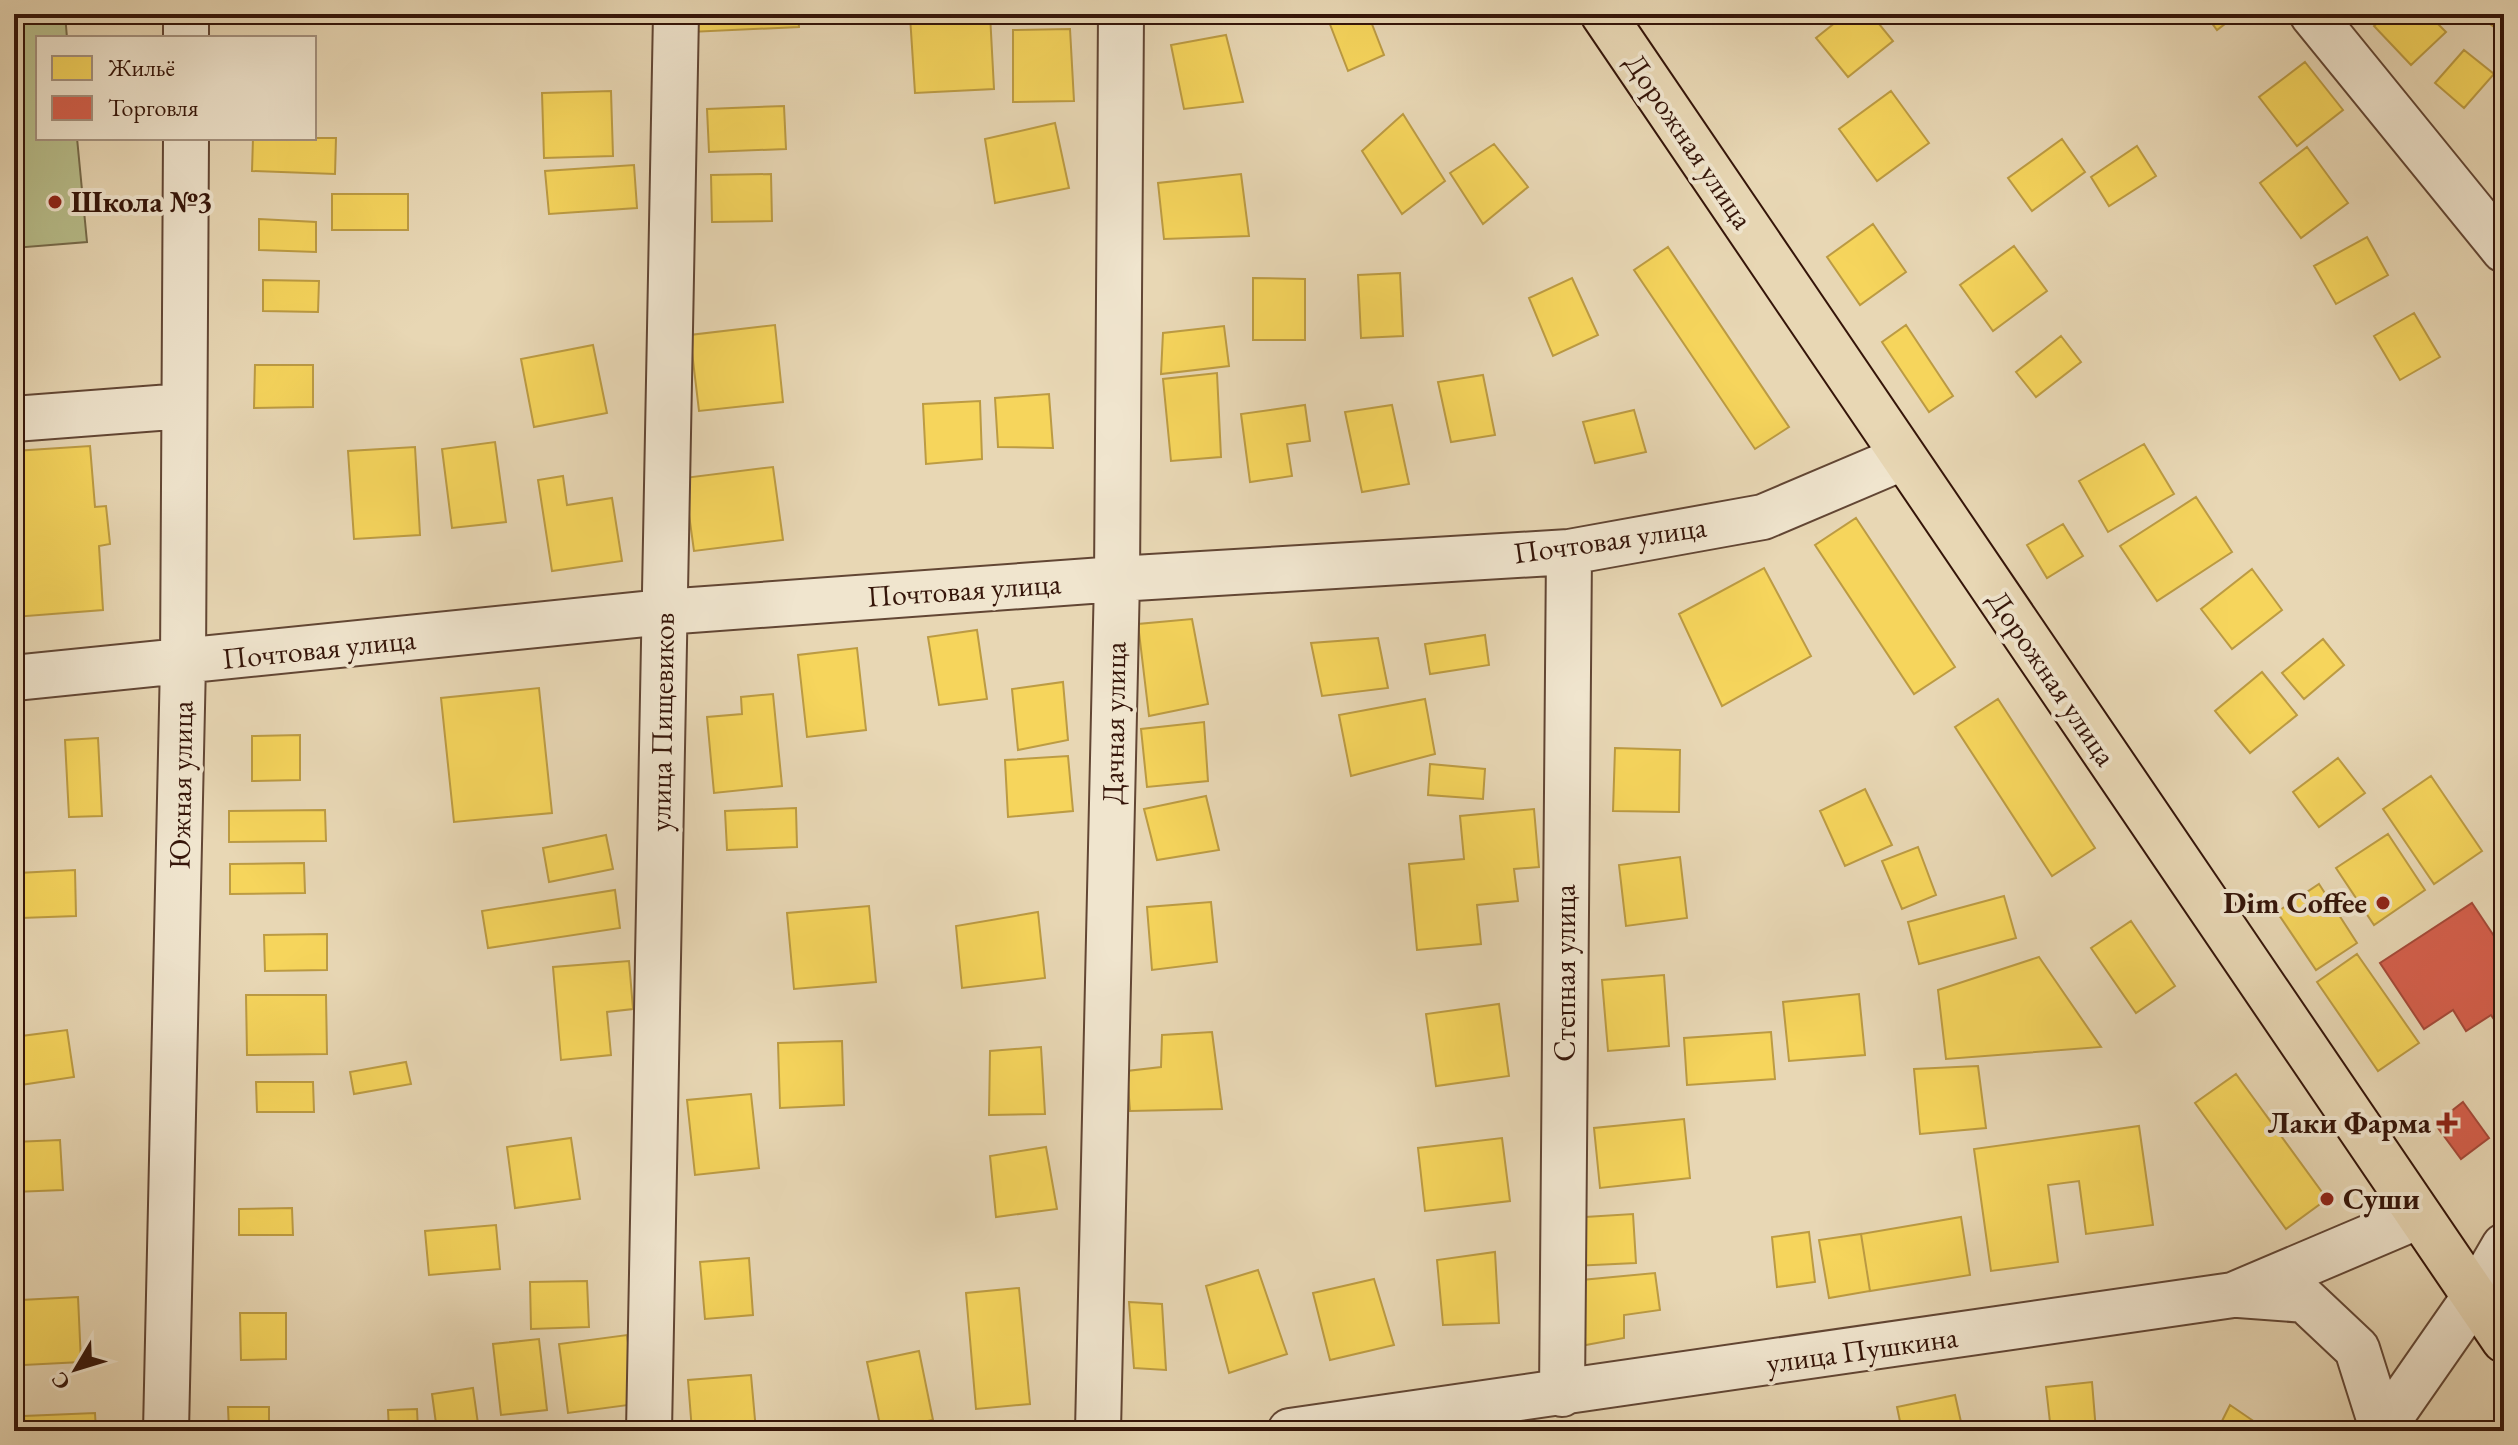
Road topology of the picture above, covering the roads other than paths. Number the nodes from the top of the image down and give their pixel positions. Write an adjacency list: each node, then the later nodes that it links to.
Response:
1 (186, 14): 6 (street)
2 (676, 14): 14 (street, улица Пищевиков)
3 (1121, 14): 13 (street, Дачная улица)
4 (1603, 14): 11 (main road, Дорожная улица)
5 (2312, 14): 8 (street)
6 (186, 36)
7 (186, 140): 9 (street, Южная улица)
8 (2504, 250)
9 (184, 406): 10 (street); 15 (street, Южная улица)
10 (14, 419)
11 (1902, 458): 12 (street, Почтовая улица); 17 (main road, Дорожная улица)
12 (1569, 552): 13 (street, Почтовая улица); 22 (street, Степная улица)
13 (1117, 579): 14 (street, Почтовая улица); 26 (street, Дачная улица)
14 (664, 612): 15 (street, Почтовая улица); 25 (street, улица Пищевиков)
15 (183, 663): 16 (street, Почтовая улица); 24 (street, Южная улица)
16 (14, 678)
17 (2419, 1216): 19 (street, улица Пушкина); 20 (main road, Дорожная улица)
18 (2504, 1246): 20 (street)
19 (2233, 1295): 22 (street, улица Пушкина); 23 (street)
20 (2475, 1296): 21 (main road, Дорожная улица); 23 (street)
21 (2504, 1340)
22 (1562, 1394): 27 (street, улица Пушкина)
23 (2382, 1429)
24 (166, 1431)
25 (649, 1431)
26 (1098, 1431)
27 (1290, 1431)

